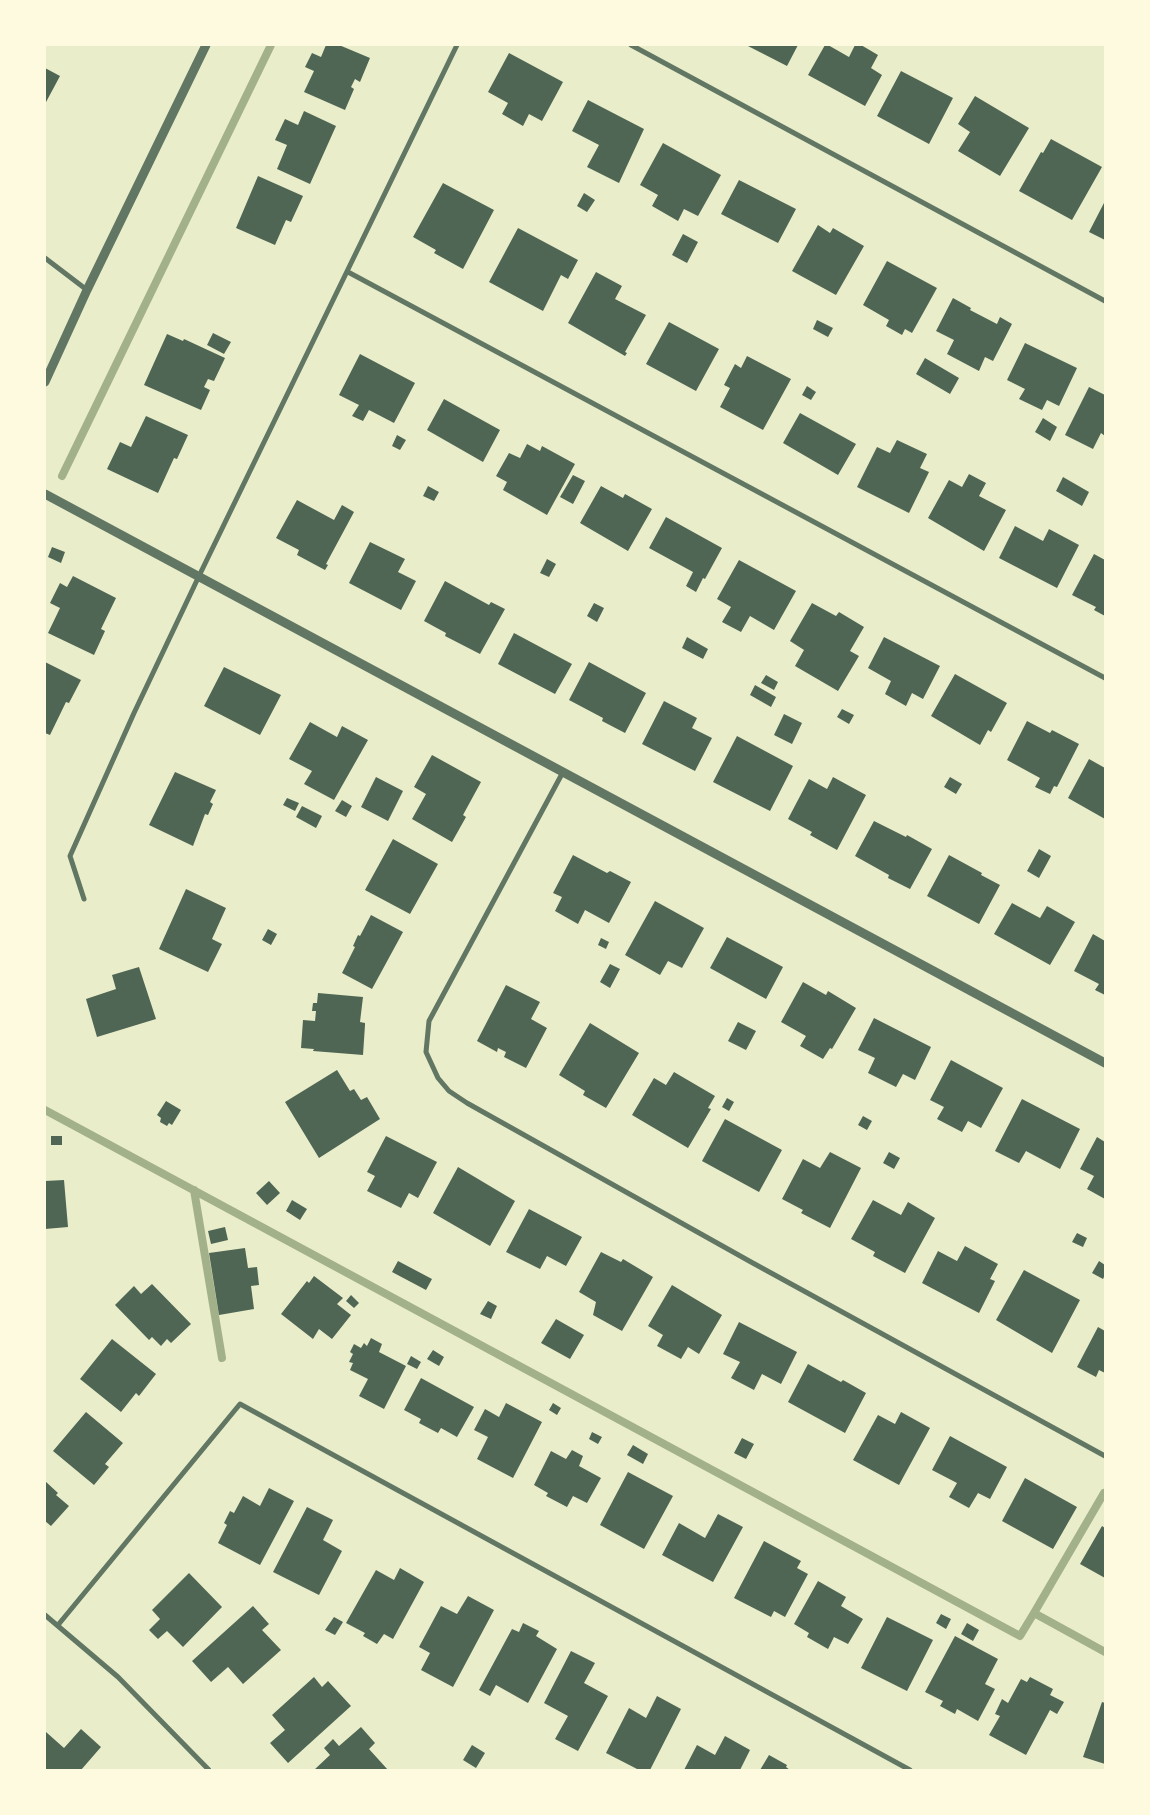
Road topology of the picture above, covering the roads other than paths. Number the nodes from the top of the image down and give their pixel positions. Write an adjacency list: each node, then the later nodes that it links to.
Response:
1 (206, 45): 6 (street)
2 (457, 45): 5 (street)
3 (632, 45): 7 (street)
4 (45, 258): 6 (street)
5 (348, 272): 10 (street); 11 (street)
6 (87, 290): 8 (street)
7 (1105, 301)
8 (45, 382)
9 (45, 494): 10 (street)
10 (199, 576): 12 (street); 13 (street)
11 (1105, 678)
12 (562, 772): 14 (street); 15 (street)
13 (84, 899)
14 (1105, 1063)
15 (1105, 1456)
16 (45, 1615): 17 (street)
17 (58, 1624): 18 (street); 19 (street)
18 (209, 1770)
19 (910, 1770)

